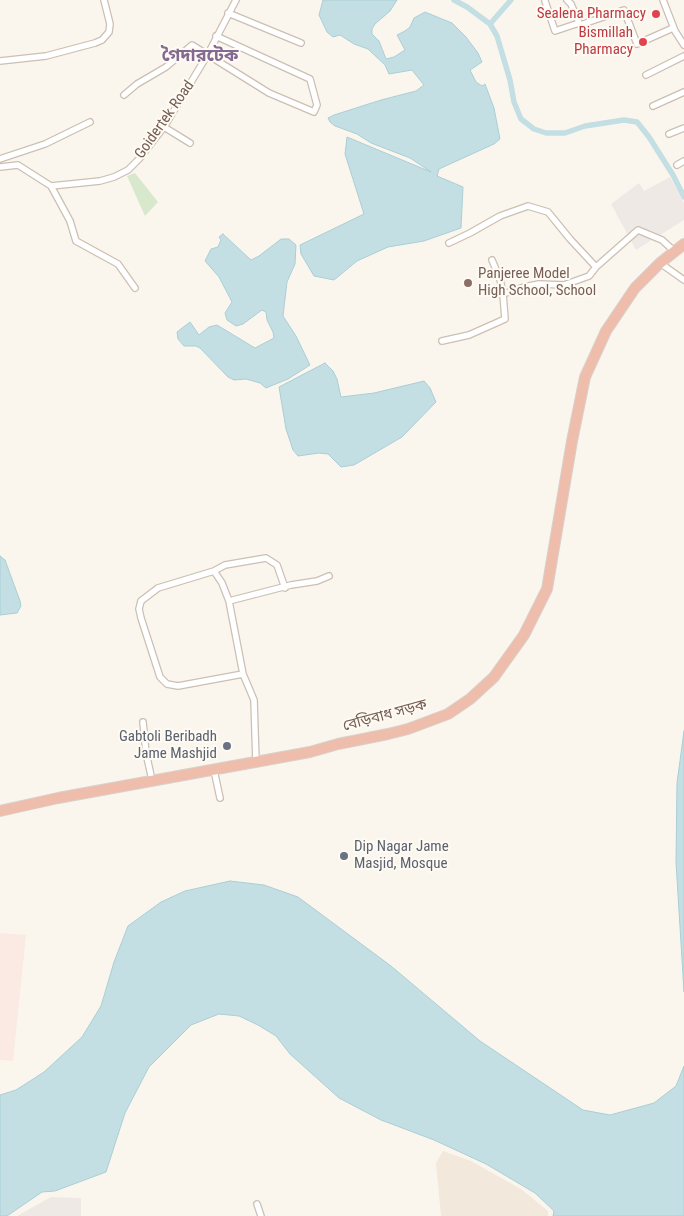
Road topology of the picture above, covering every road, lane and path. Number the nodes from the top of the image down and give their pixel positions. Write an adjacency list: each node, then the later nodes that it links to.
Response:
1 (104, 0): 15 (street)
2 (236, 0): 6 (street, Goidertek Road)
3 (567, 0): 7 (street)
4 (663, 0): 8 (street)
5 (546, 1): 7 (street)
6 (228, 14): 9 (street, Goidertek Road); 11 (street)
7 (579, 23): 8 (street)
8 (673, 28): 10 (street)
9 (216, 36): 13 (street, Goidertek Road); 13 (street)
10 (681, 36): 12 (street)
11 (301, 42)
12 (684, 45)
13 (208, 54): 18 (street); 21 (street, Goidertek Road)
14 (684, 56): 16 (street)
15 (0, 62)
16 (646, 75)
17 (684, 92): 19 (street)
18 (124, 94)
19 (653, 106)
20 (90, 122): 25 (street)
21 (164, 127): 24 (street); 29 (street, Goidertek Road)
22 (684, 128): 23 (street)
23 (669, 134)
24 (190, 143)
25 (0, 159)
26 (684, 161): 27 (street)
27 (677, 164)
28 (0, 167): 29 (street)
29 (51, 186): 37 (street)
30 (449, 243): 35 (street)
31 (684, 244): 32 (highway, বেড়িবাধ সড়ক)
32 (674, 251): 34 (highway, বেড়িবাধ সড়ক); 35 (street)
33 (492, 260): 38 (street)
34 (660, 263): 36 (street); 46 (highway, বেড়িবাধ সড়ক)
35 (596, 267): 38 (street)
36 (684, 280)
37 (135, 288)
38 (503, 294): 39 (street)
39 (442, 341)
40 (214, 571): 42 (street); 43 (street); 44 (street)
41 (329, 576): 42 (street)
42 (285, 588): 43 (street)
43 (229, 601): 44 (street)
44 (243, 674): 46 (street)
45 (143, 722): 48 (street)
46 (256, 762): 47 (highway, বেড়িবাধ সড়ক)
47 (214, 770): 48 (highway, বেড়িবাধ সড়ক); 49 (street)
48 (152, 780): 50 (highway, বেড়িবাধ সড়ক)
49 (220, 798)
50 (0, 811)
51 (258, 1204): 52 (street)
52 (261, 1216)

